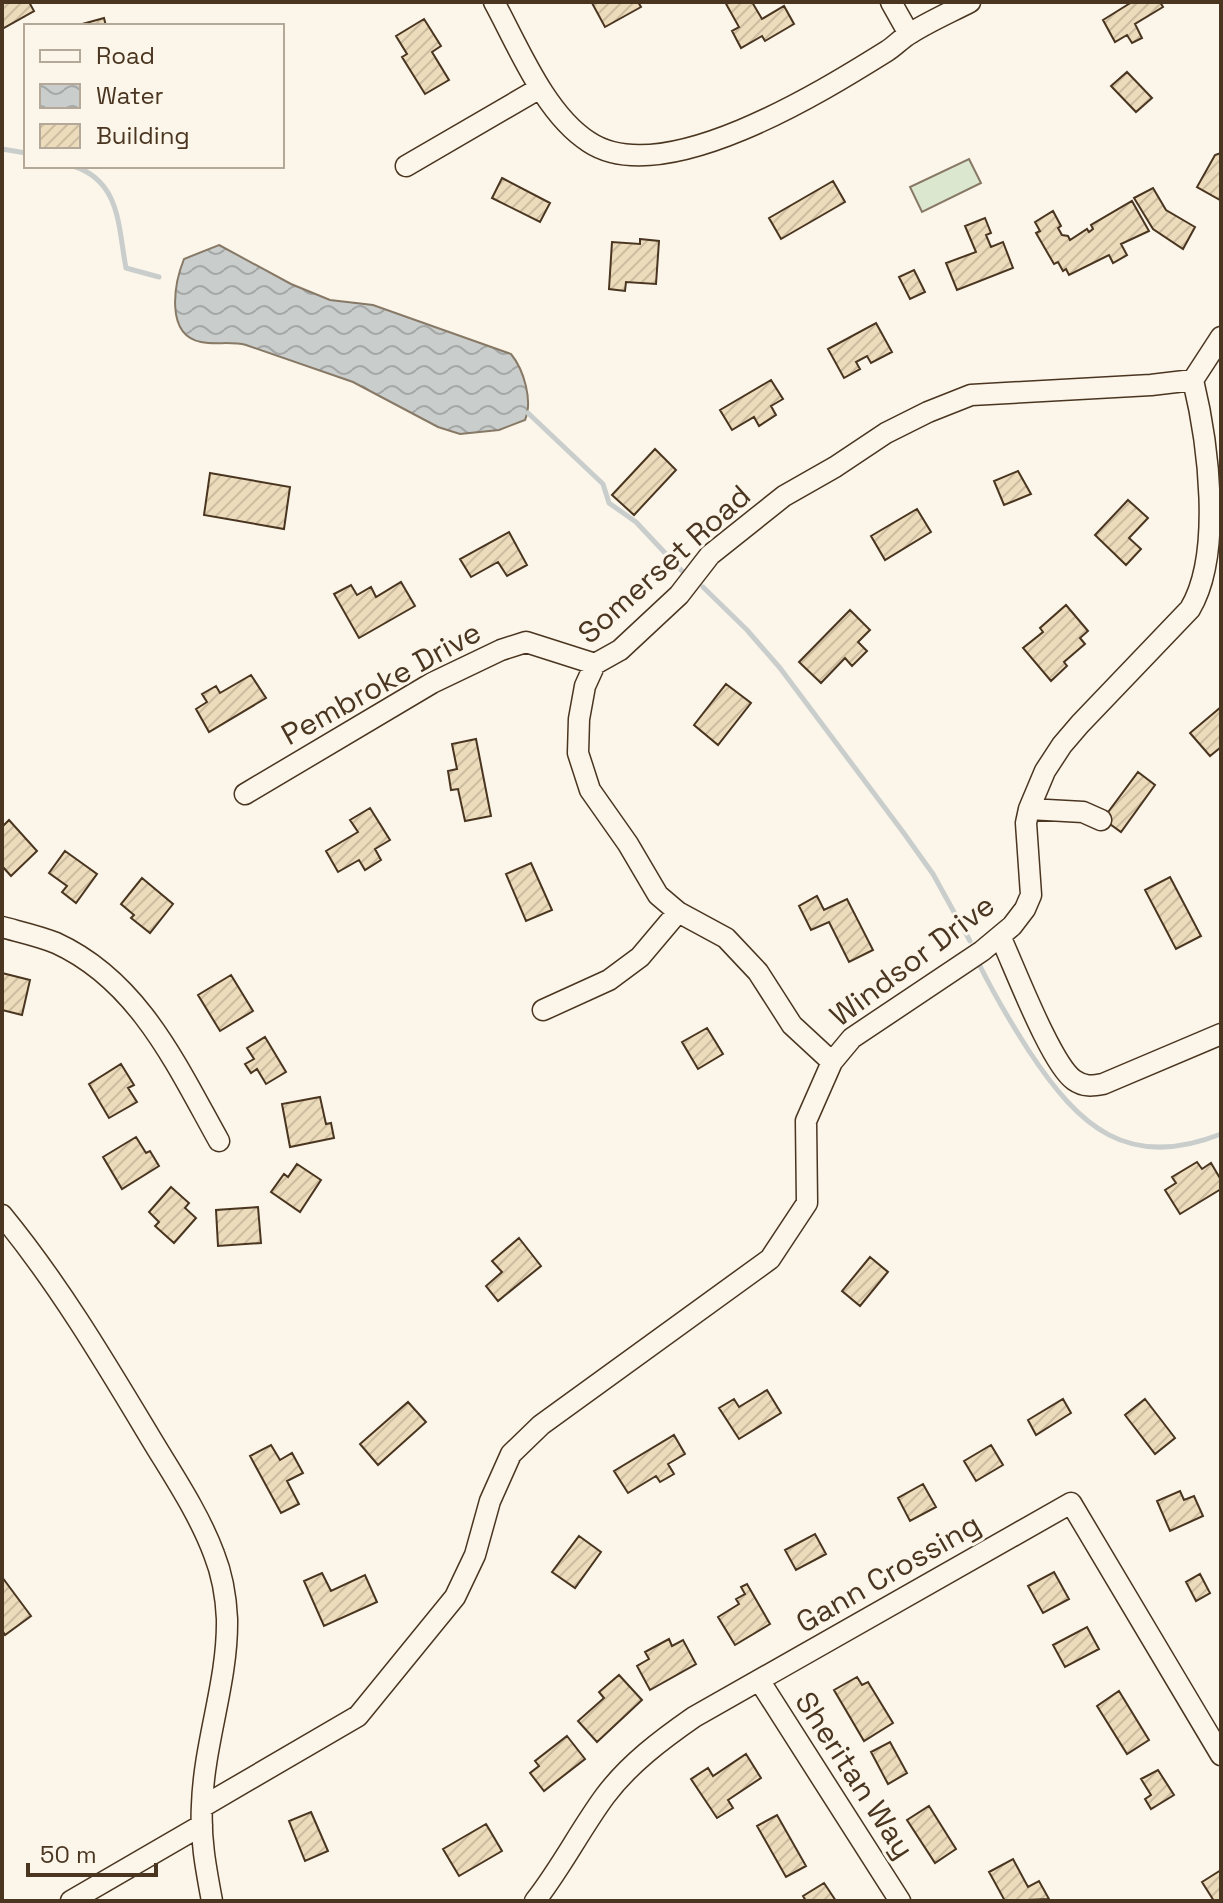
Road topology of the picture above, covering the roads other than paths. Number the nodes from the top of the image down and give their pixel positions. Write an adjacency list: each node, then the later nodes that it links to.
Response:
1 (494, 2): 5 (street)
2 (891, 2): 4 (street)
3 (970, 2): 4 (street)
4 (909, 34): 5 (street)
5 (540, 88): 6 (street)
6 (406, 166)
7 (1221, 337): 8 (street)
8 (1193, 380): 9 (street, Somerset Road); 11 (street, Windsor Drive)
9 (595, 664): 10 (street, Pembroke Drive); 13 (street, Somerset Road)
10 (245, 794)
11 (1029, 809): 12 (street); 15 (street, Windsor Drive)
12 (1101, 820)
13 (678, 912): 16 (street); 18 (street, Somerset Road)
14 (2, 927): 19 (street)
15 (1000, 936): 17 (street); 18 (street, Windsor Drive)
16 (543, 1010)
17 (1221, 1034)
18 (832, 1062): 23 (street, Windsor Drive)
19 (219, 1141)
20 (2, 1215): 23 (street)
21 (759, 1680): 22 (street, Gann Crossing); 26 (street, Gann Crossing); 27 (street, Sheritan Way)
22 (1221, 1755)
23 (202, 1816): 24 (street, Windsor Drive); 25 (street)
24 (71, 1901)
25 (212, 1901)
26 (535, 1901)
27 (900, 1901)

